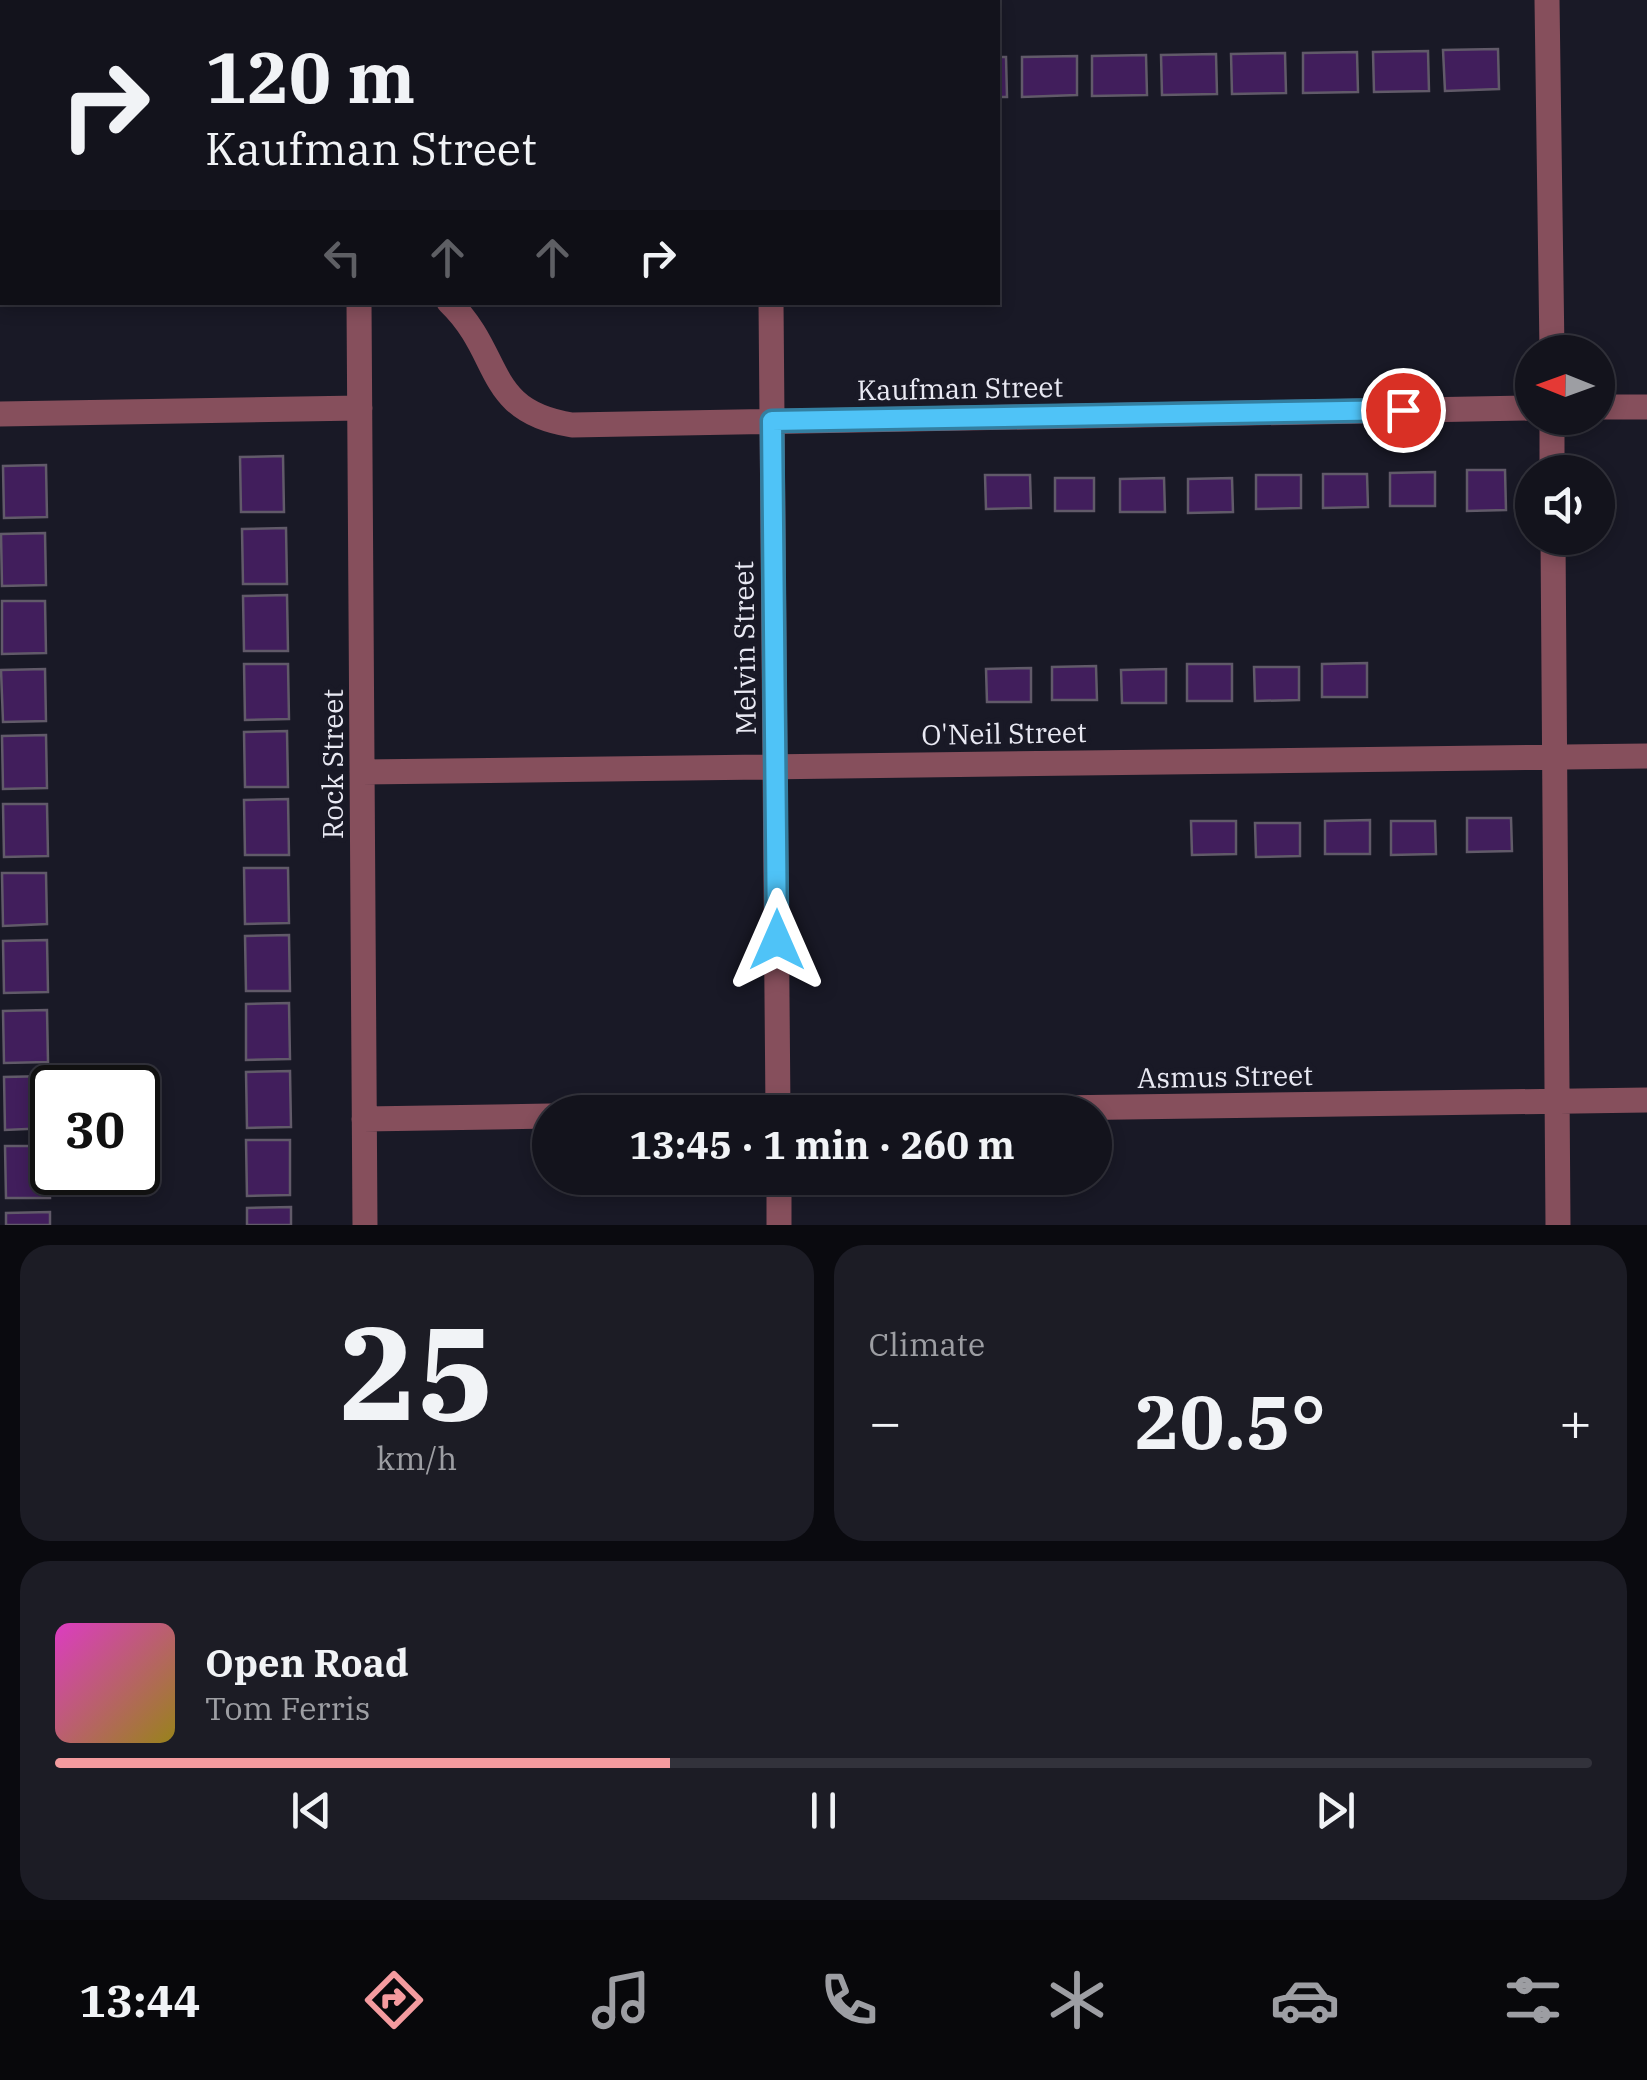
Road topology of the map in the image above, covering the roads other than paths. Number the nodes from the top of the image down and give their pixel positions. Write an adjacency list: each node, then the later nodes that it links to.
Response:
1 (1547, 0): 5 (street)
2 (360, 305): 8 (street, Rock Street)
3 (452, 305): 11 (street, Kaufman Street)
4 (771, 305): 11 (street, Melvin Street)
5 (1552, 335)
6 (1647, 406): 7 (street)
7 (1615, 407)
8 (360, 408): 10 (street); 16 (street, Rock Street)
9 (1515, 408): 11 (street, Kaufman Street)
10 (0, 414)
11 (772, 421): 15 (street, Melvin Street)
12 (1552, 555): 14 (street)
13 (1647, 756): 14 (street, O'Neil Street)
14 (1553, 757): 15 (street, O'Neil Street); 19 (street)
15 (775, 766): 16 (street, O'Neil Street); 17 (street, Melvin Street)
16 (362, 772): 22 (street, Rock Street)
17 (778, 1095)
18 (1647, 1100): 19 (street, Asmus Street)
19 (1557, 1102): 20 (street, Asmus Street); 26 (street)
20 (1112, 1108)
21 (532, 1116): 22 (street)
22 (364, 1119): 24 (street, Rock Street)
23 (779, 1195): 25 (street)
24 (365, 1225)
25 (779, 1225)
26 (1558, 1225)

